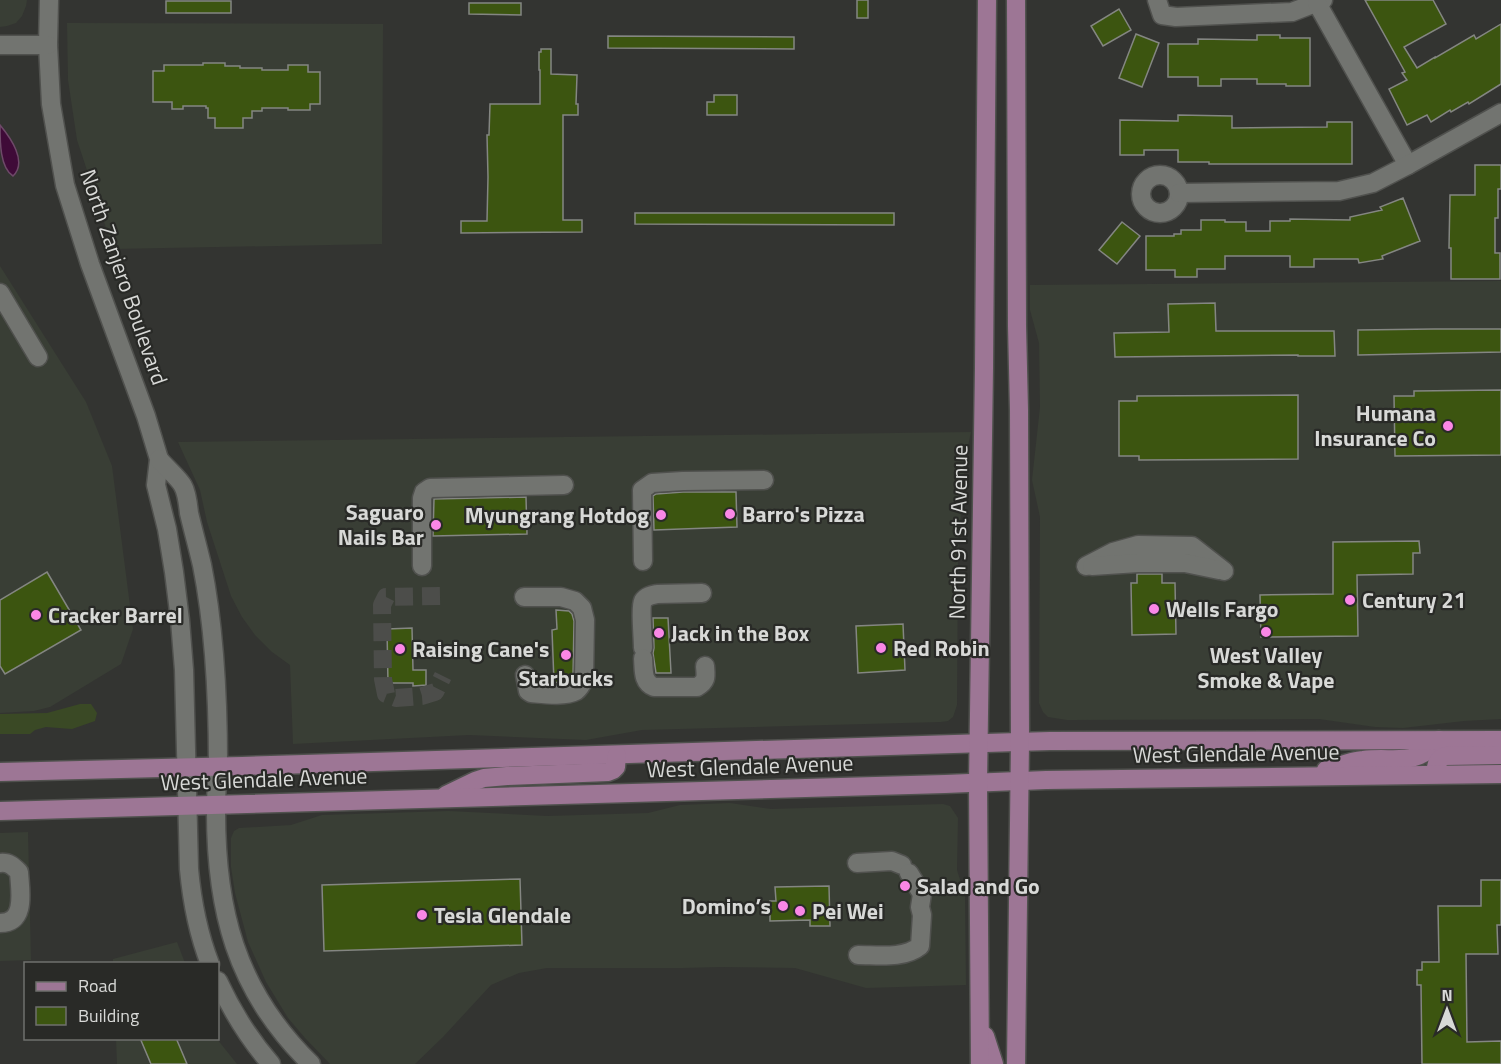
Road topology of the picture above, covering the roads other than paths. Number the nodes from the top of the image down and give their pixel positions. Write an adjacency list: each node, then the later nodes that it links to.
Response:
1 (49, 0): 7 (street, North Zanjero Boulevard)
2 (987, 0): 12 (main road, North 91st Avenue)
3 (1017, 0): 13 (main road)
4 (1320, 2): 5 (street); 9 (street)
5 (1160, 7)
6 (0, 45): 7 (street)
7 (48, 45): 15 (street, North Zanjero Boulevard)
8 (1501, 113): 9 (street)
9 (1408, 165): 10 (street)
10 (1179, 194)
11 (0, 293): 14 (street)
12 (985, 325): 13 (main road); 28 (main road, North 91st Avenue)
13 (1017, 326): 27 (main road)
14 (38, 357)
15 (159, 459): 31 (street, North Zanjero Boulevard); 32 (street, North Zanjero Boulevard)
16 (764, 480): 18 (street)
17 (564, 484): 19 (street)
18 (643, 561)
19 (422, 566)
20 (1086, 566): 20 (street)
21 (702, 593): 23 (street)
22 (524, 597): 24 (street)
23 (705, 666)
24 (525, 675)
25 (1439, 740): 26 (main road, West Glendale Avenue); 27 (main road, West Glendale Avenue); 36 (main road)
26 (1501, 740)
27 (1020, 742): 28 (main road, West Glendale Avenue); 37 (main road)
28 (979, 743): 29 (main road, West Glendale Avenue); 38 (main road, North 91st Avenue)
29 (617, 755): 31 (main road, West Glendale Avenue); 39 (main road)
30 (1501, 755): 34 (main road)
31 (218, 766): 32 (main road, West Glendale Avenue); 40 (street, North Zanjero Boulevard)
32 (187, 767): 33 (main road, West Glendale Avenue); 41 (street, North Zanjero Boulevard)
33 (0, 772)
34 (1435, 774): 35 (main road, West Glendale Avenue); 36 (main road, West Glendale Avenue)
35 (1501, 774)
36 (1306, 776): 37 (main road, West Glendale Avenue)
37 (1019, 781): 38 (main road, West Glendale Avenue); 55 (main road)
38 (978, 783): 39 (main road, West Glendale Avenue); 50 (main road, North 91st Avenue)
39 (439, 799): 40 (main road, West Glendale Avenue)
40 (216, 805): 41 (main road, West Glendale Avenue); 52 (street, North Zanjero Boulevard)
41 (188, 806): 42 (main road, West Glendale Avenue); 48 (street, North Zanjero Boulevard)
42 (0, 811)
43 (857, 863): 47 (street)
44 (6, 864): 45 (street); 46 (street)
45 (0, 912)
46 (0, 923)
47 (858, 949)
48 (210, 962)
49 (219, 983): 51 (street)
50 (980, 1020): 53 (main road, North 91st Avenue); 54 (main road)
51 (271, 1064)
52 (312, 1064)
53 (980, 1064)
54 (994, 1064)
55 (1016, 1064)

